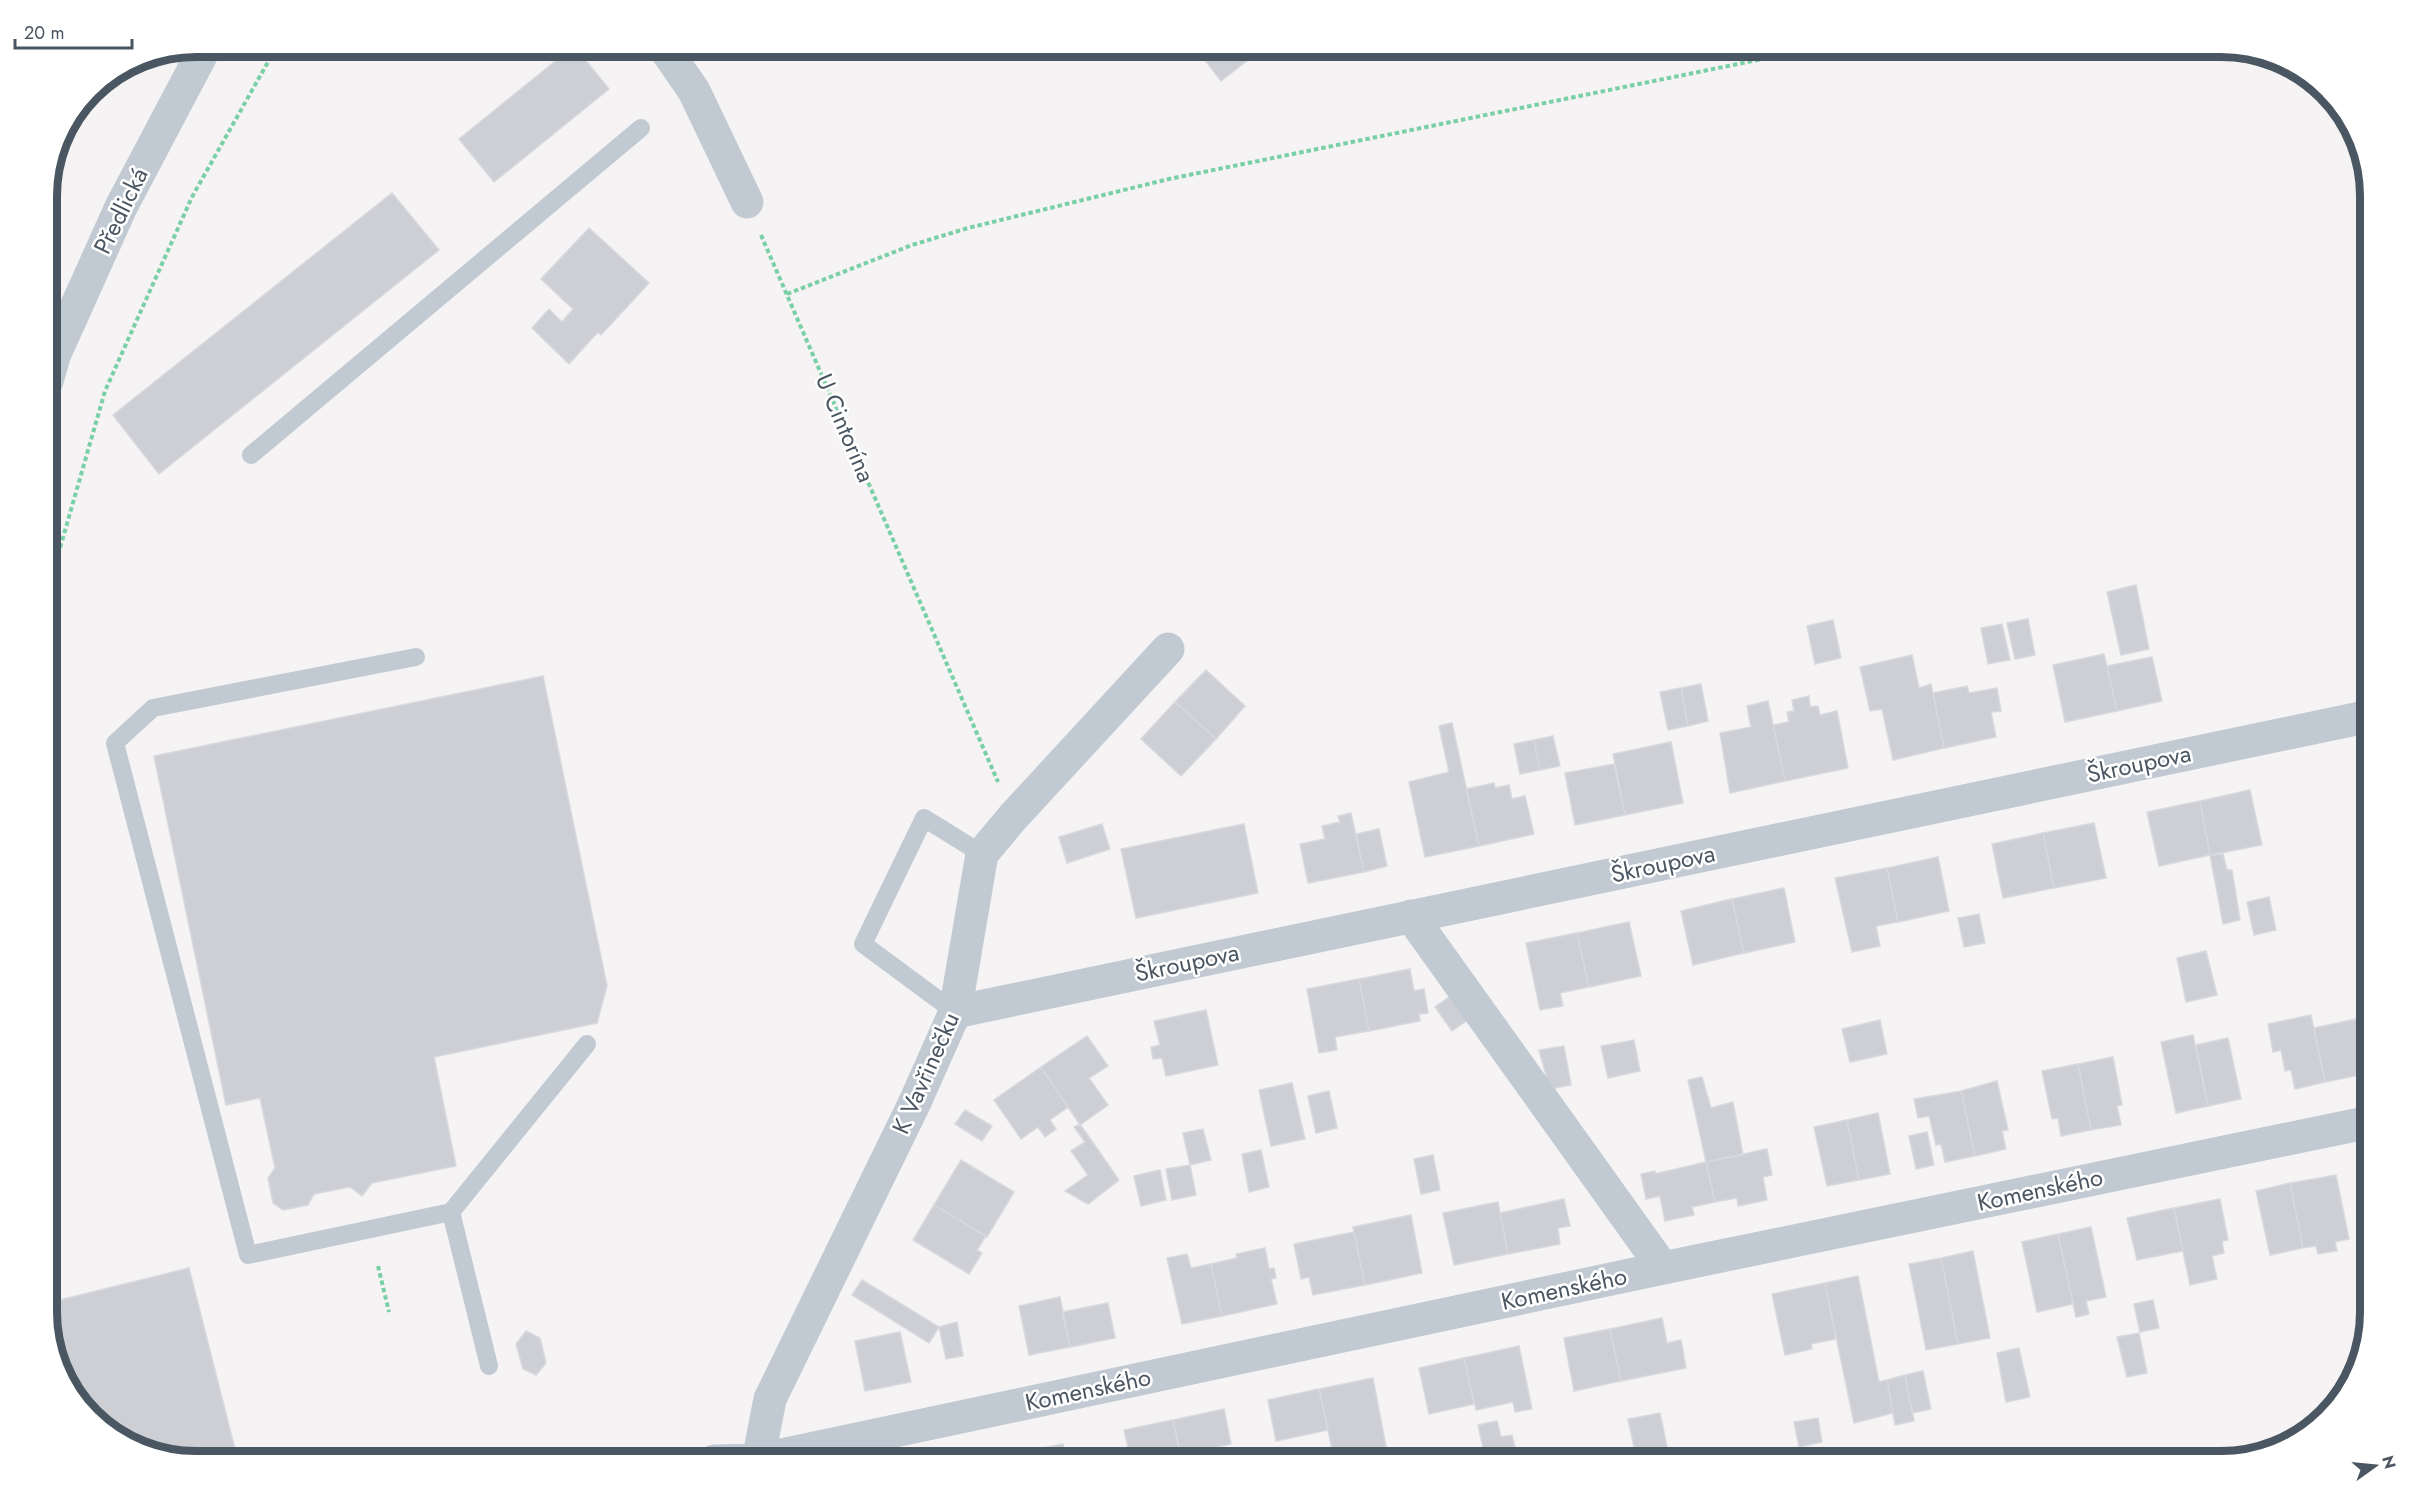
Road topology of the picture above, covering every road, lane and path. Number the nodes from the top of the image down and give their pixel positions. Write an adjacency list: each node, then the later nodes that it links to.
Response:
1 (200, 57): 8 (street, Předlická)
2 (271, 57): 10 (path)
3 (671, 57): 6 (street)
4 (1773, 57): 7 (path)
5 (641, 128): 9 (lane)
6 (747, 201): 7 (path, U Cintorína)
7 (787, 294): 14 (path, U Cintorína)
8 (57, 349)
9 (251, 455)
10 (57, 560)
11 (1168, 649): 14 (street)
12 (416, 657): 20 (lane)
13 (2360, 718): 16 (street, Škroupova)
14 (1013, 817): 15 (street)
15 (982, 854): 17 (street, K Vavřinečku); 17 (lane)
16 (1411, 916): 17 (street, Škroupova); 22 (street)
17 (955, 1012): 25 (street, K Vavřinečku)
18 (587, 1044): 20 (lane)
19 (2360, 1124): 22 (street, Komenského)
20 (451, 1212): 24 (lane)
21 (378, 1266): 23 (path)
22 (1663, 1268): 26 (street, Komenského)
23 (389, 1312)
24 (489, 1366)
25 (760, 1451)
26 (805, 1451)

